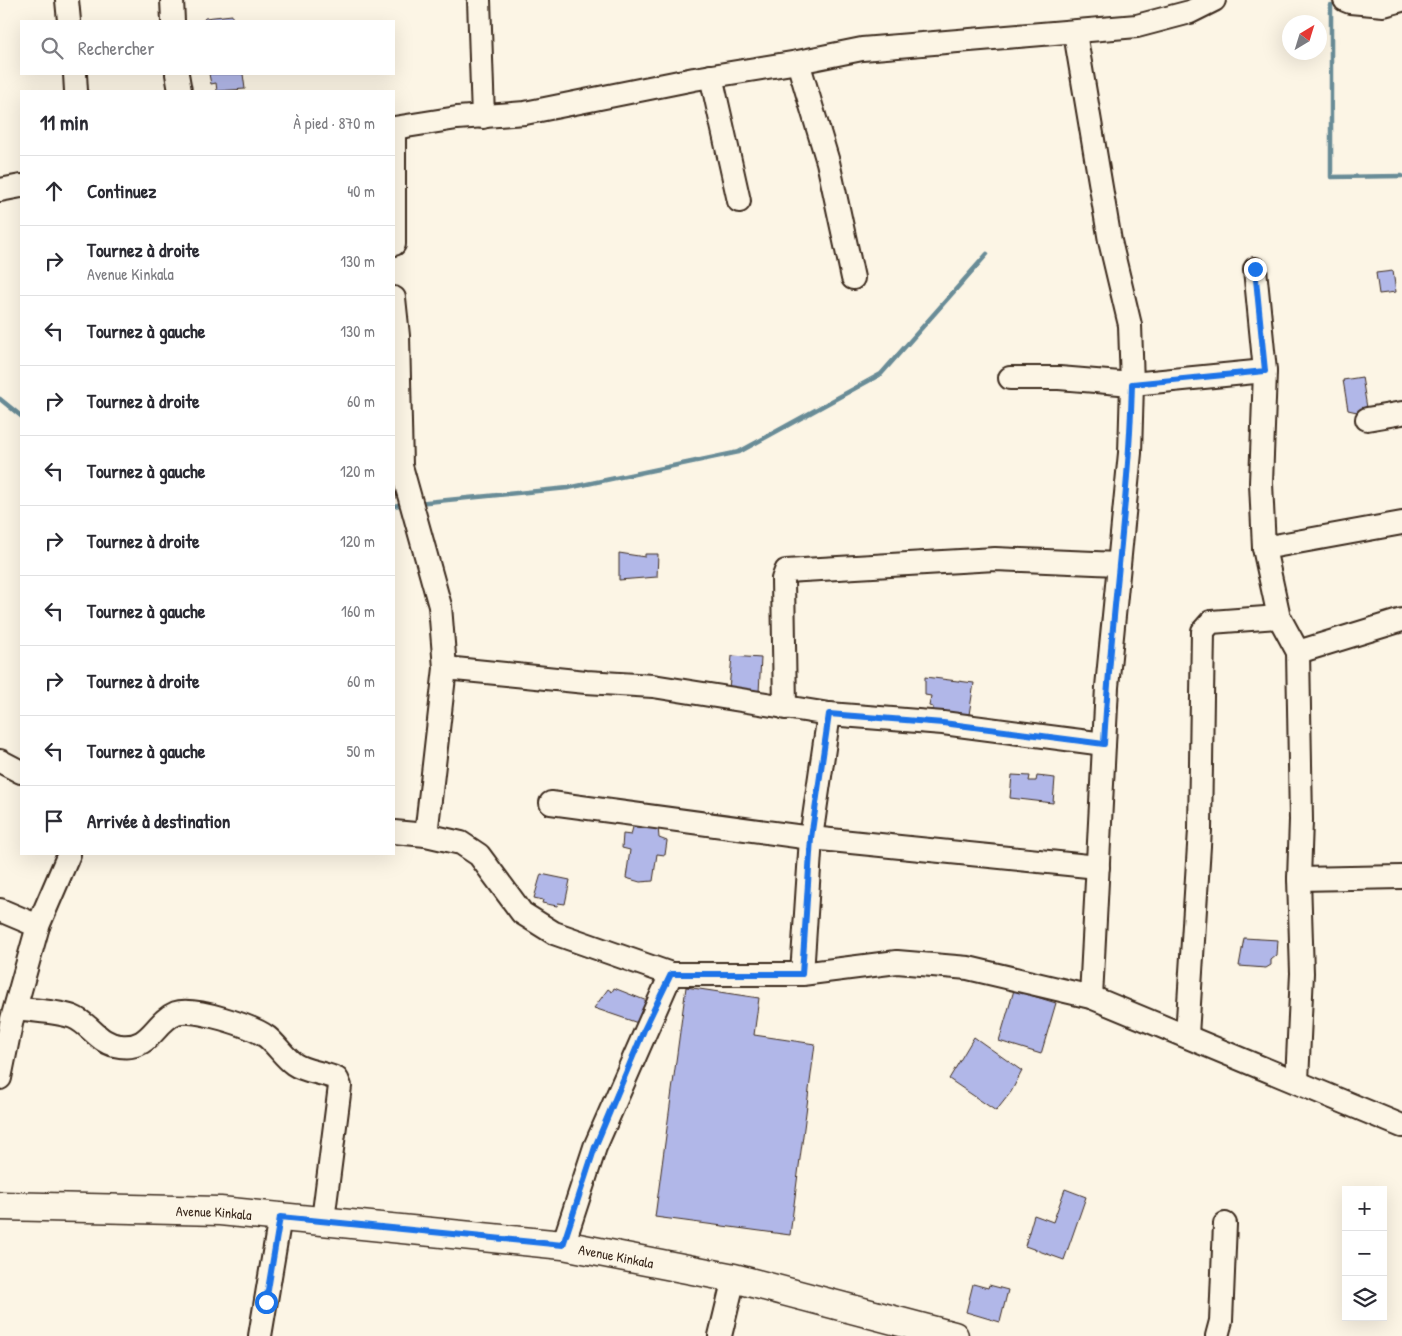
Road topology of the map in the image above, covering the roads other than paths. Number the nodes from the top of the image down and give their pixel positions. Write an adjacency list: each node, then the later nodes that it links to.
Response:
1 (67, 0): 7 (street)
2 (172, 0): 8 (street)
3 (479, 0): 16 (street)
4 (1214, 0): 9 (street)
5 (1346, 0): 6 (street)
6 (1402, 0)
7 (69, 20)
8 (174, 20)
9 (1075, 33): 10 (street); 27 (street)
10 (798, 62): 13 (street); 22 (street)
11 (74, 75): 14 (street)
12 (177, 75): 15 (street)
13 (711, 76): 16 (street); 20 (street)
14 (76, 90)
15 (180, 90)
16 (483, 118): 17 (street)
17 (395, 128)
18 (20, 186): 19 (street)
19 (0, 190)
20 (738, 202)
21 (1255, 269): 25 (street)
22 (853, 278)
23 (395, 317): 24 (street)
24 (396, 336): 36 (street)
25 (1265, 371): 27 (street); 31 (street)
26 (1010, 378): 27 (street)
27 (1132, 384): 32 (street)
28 (1402, 413): 29 (street)
29 (1367, 419)
30 (1402, 523): 31 (street)
31 (1264, 548): 33 (street)
32 (1118, 564): 37 (street); 39 (street)
33 (1278, 617): 35 (street); 56 (street)
34 (1402, 620): 35 (street)
35 (1298, 652): 49 (street)
36 (445, 668): 37 (street); 44 (street)
37 (785, 708): 38 (street)
38 (829, 714): 39 (street); 45 (street)
39 (1104, 744): 47 (street)
40 (0, 761): 41 (street)
41 (20, 771)
42 (551, 803): 45 (street)
43 (395, 832): 44 (street)
44 (426, 835): 52 (street)
45 (811, 838): 47 (street); 53 (street)
46 (69, 855): 51 (street)
47 (1098, 867): 54 (street)
48 (1402, 876): 49 (street)
49 (1299, 879): 58 (street)
50 (0, 910): 51 (street)
51 (38, 926): 55 (street)
52 (671, 974): 53 (street); 64 (street)
53 (802, 974): 54 (street)
54 (1091, 996): 56 (street)
55 (9, 1014): 57 (street); 62 (street)
56 (1187, 1035): 58 (street)
57 (0, 1078)
58 (1296, 1081): 59 (street)
59 (1402, 1126)
60 (0, 1206): 61 (main road, Avenue Kinkala)
61 (280, 1217): 62 (main road, Avenue Kinkala); 66 (street)
62 (323, 1220): 64 (main road, Avenue Kinkala)
63 (1225, 1224): 69 (street)
64 (563, 1245): 65 (main road, Avenue Kinkala)
65 (734, 1278): 67 (street); 68 (main road, Avenue Kinkala)
66 (260, 1336)
67 (720, 1336)
68 (954, 1336)
69 (1217, 1336)

